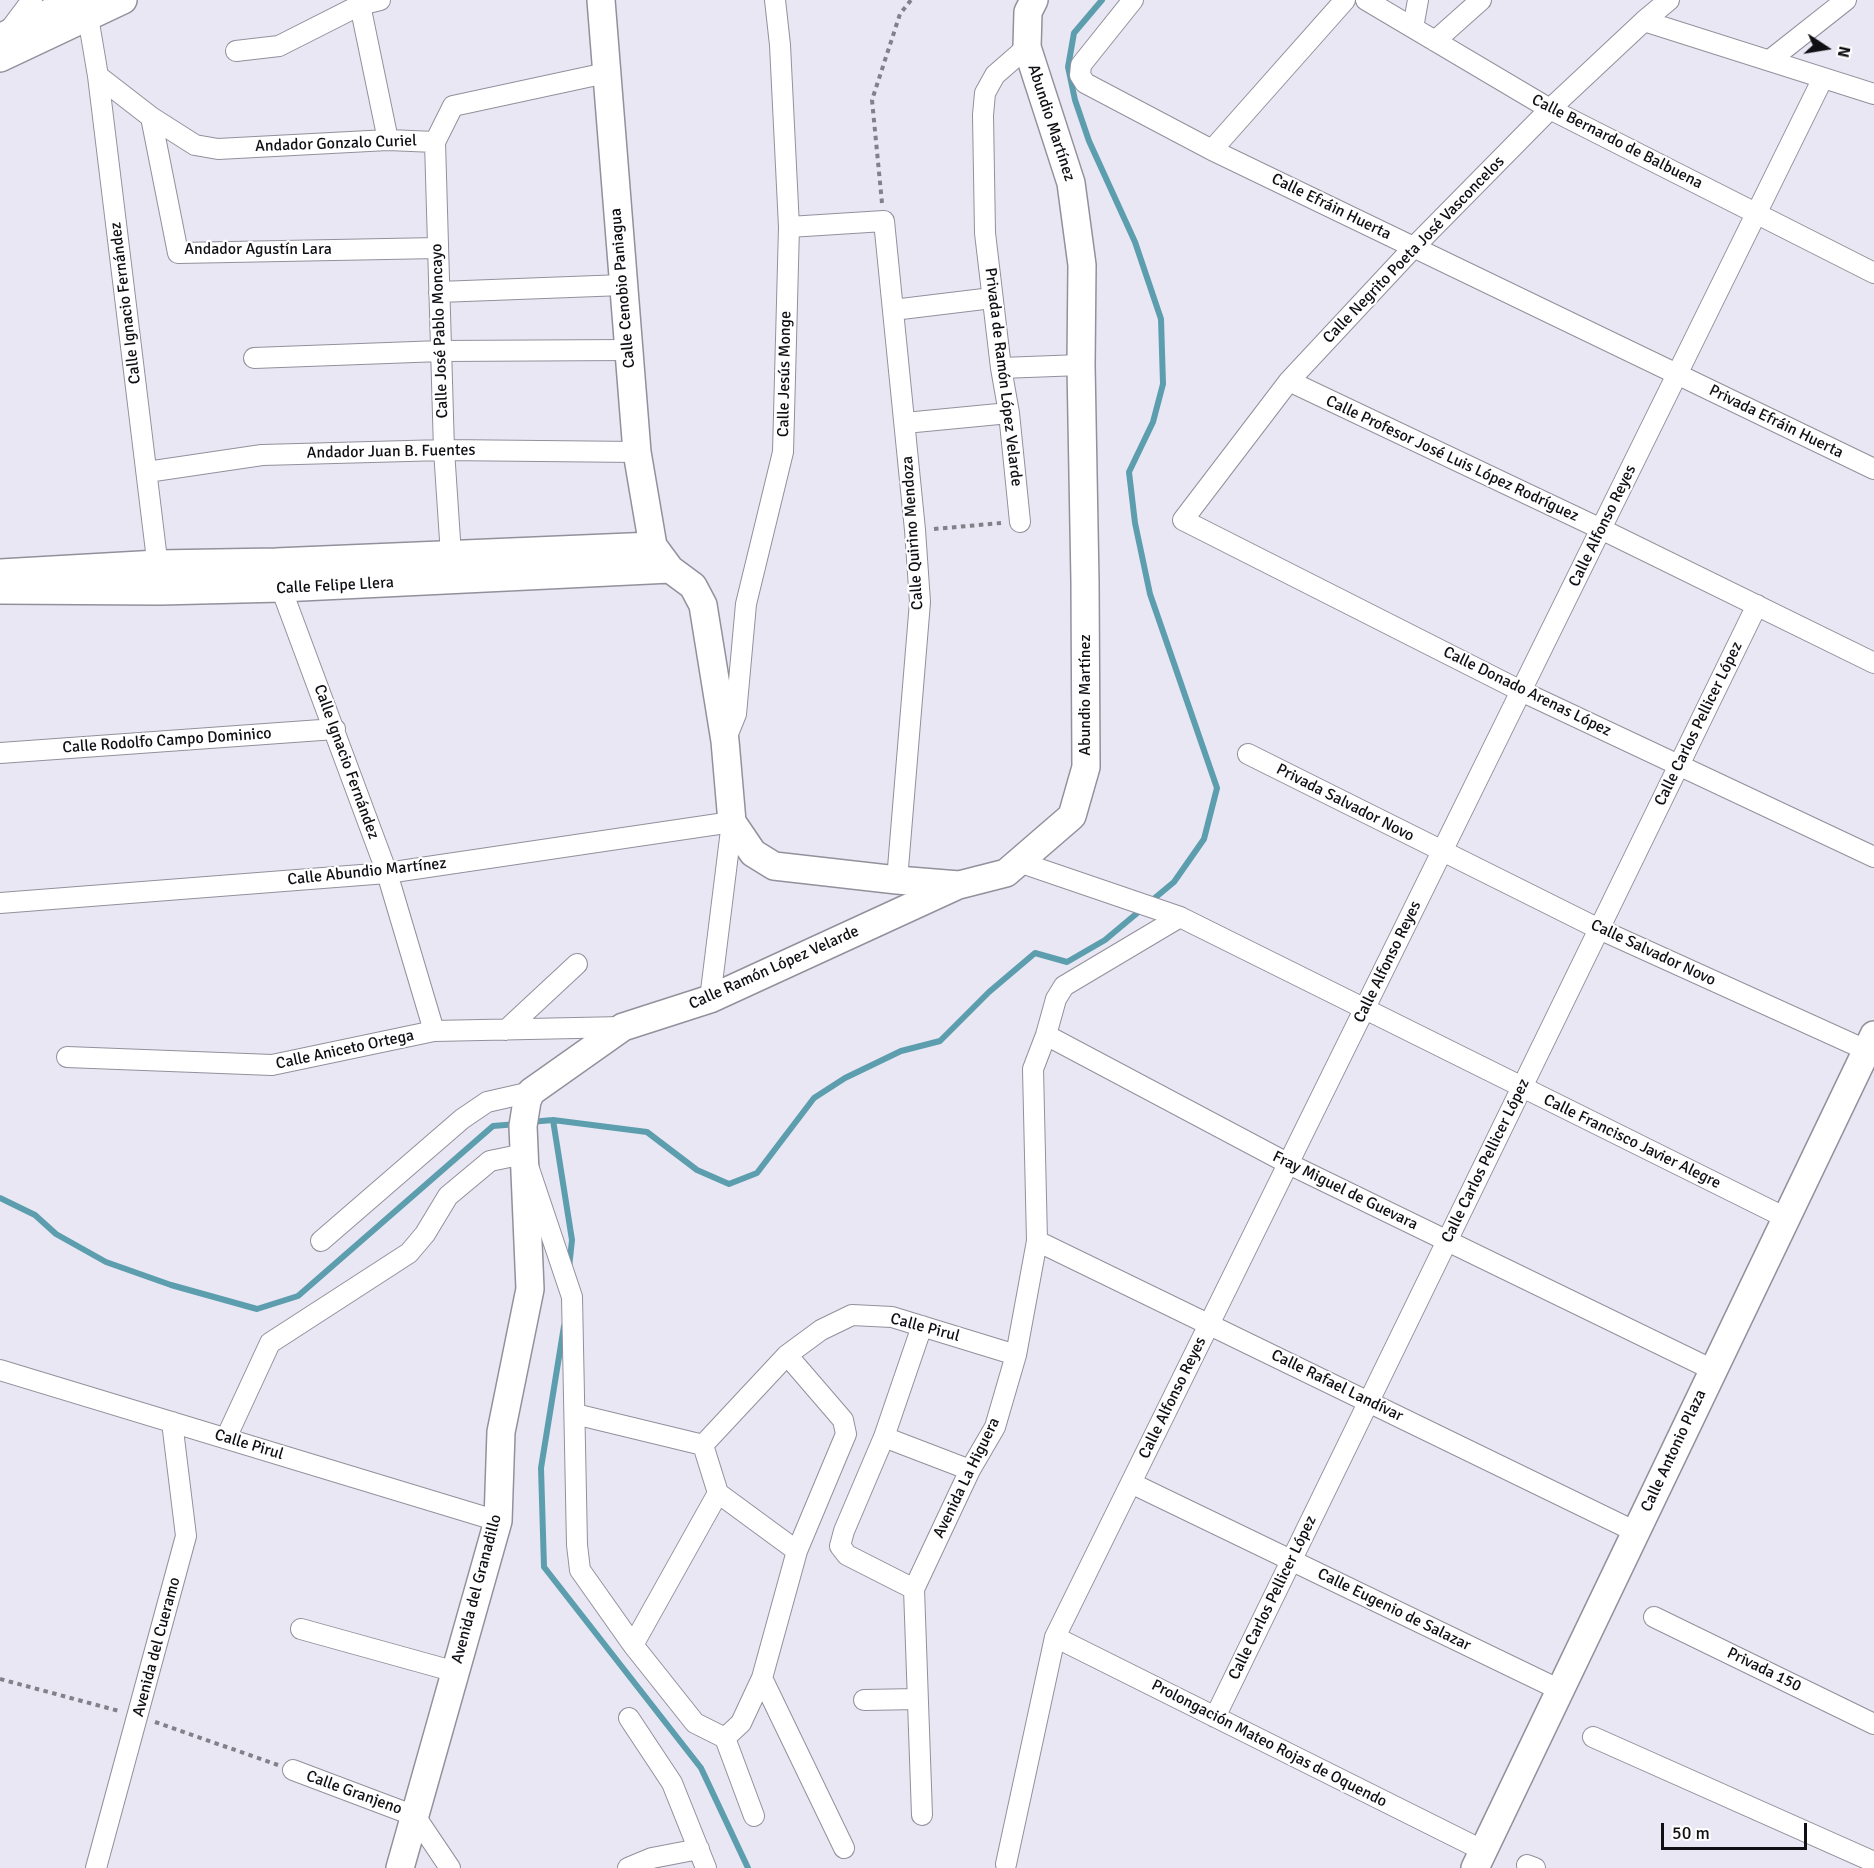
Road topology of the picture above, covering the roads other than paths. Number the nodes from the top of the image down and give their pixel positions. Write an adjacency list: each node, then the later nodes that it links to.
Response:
1 (32, 0): 19 (street)
2 (123, 0): 15 (street)
3 (380, 0): 14 (street)
4 (601, 0): 23 (street, Calle Cenobio Paniagua)
5 (775, 0): 33 (street, Calle Jesús Monge)
6 (1034, 0): 20 (street, Abundio Martínez)
7 (1133, 0): 31 (street, Calle Efráin Huerta)
8 (1345, 0): 31 (street)
9 (1366, 0): 17 (street, Calle Bernardo de Balbuena)
10 (1418, 0): 17 (street)
11 (1481, 0): 18 (street)
12 (1669, 0): 16 (street, Calle Negrito Poeta José Vasconcelos)
13 (1846, 0): 22 (street)
14 (359, 2): 21 (street); 29 (street)
15 (81, 6): 19 (street); 24 (street, Calle Ignacio Fernández)
16 (1644, 21): 22 (street); 27 (street, Calle Negrito Poeta José Vasconcelos)
17 (1413, 28): 18 (street, Calle Bernardo de Balbuena)
18 (1435, 41): 27 (street, Calle Bernardo de Balbuena)
19 (2, 44)
20 (1028, 47): 39 (street, Privada de Ramón López Velarde); 44 (street, Abundio Martínez)
21 (236, 51)
22 (1770, 60): 25 (street)
23 (606, 73): 30 (street, Andador Gonzalo Curiel); 37 (street, Calle Cenobio Paniagua)
24 (98, 76): 28 (street, Andador Gonzalo Curiel); 53 (street, Calle Ignacio Fernández)
25 (1823, 78): 26 (street); 32 (street, Calle Alfonso Reyes)
26 (1874, 94)
27 (1550, 109): 32 (street, Calle Bernardo de Balbuena); 34 (street, Calle Negrito Poeta José Vasconcelos)
28 (151, 117): 29 (street, Andador Gonzalo Curiel); 35 (street, Andador Agustín Lara)
29 (388, 140): 30 (street, Andador Gonzalo Curiel)
30 (435, 142): 35 (street, Calle José Pablo Moncayo)
31 (1212, 150): 34 (street, Calle Efráin Huerta)
32 (1756, 213): 36 (street, Calle Bernardo de Balbuena); 46 (street, Calle Alfonso Reyes)
33 (789, 226): 40 (street, Calle Quirino Mendoza); 70 (street, Calle Jesús Monge)
34 (1414, 247): 46 (street, Calle Efráin Huerta); 47 (street, Calle Negrito Poeta José Vasconcelos)
35 (438, 248): 38 (street, Calle José Pablo Moncayo)
36 (1874, 273)
37 (622, 285): 38 (street); 41 (street, Calle Cenobio Paniagua)
38 (439, 292): 42 (street, Calle José Pablo Moncayo)
39 (992, 298): 40 (street); 45 (street, Privada de Ramón López Velarde)
40 (893, 310): 49 (street, Calle Quirino Mendoza)
41 (628, 350): 42 (street); 51 (street, Calle Cenobio Paniagua)
42 (441, 351): 43 (street); 50 (street, Calle José Pablo Moncayo)
43 (254, 358)
44 (1081, 365): 45 (street); 77 (street, Abundio Martínez)
45 (1001, 368): 48 (street, Privada de Ramón López Velarde)
46 (1677, 374): 52 (street, Privada Efráin Huerta); 56 (street, Calle Alfonso Reyes)
47 (1290, 381): 54 (street, Calle Negrito Poeta José Vasconcelos); 56 (street, Calle Profesor José Luis López Rodríguez)
48 (1009, 413): 49 (street); 55 (street, Privada de Ramón López Velarde)
49 (905, 423): 79 (street, Calle Quirino Mendoza)
50 (444, 450): 51 (street, Andador Juan B. Fuentes); 53 (street, Andador Juan B. Fuentes); 58 (street, Calle José Pablo Moncayo)
51 (637, 452): 57 (street, Calle Cenobio Paniagua)
52 (1874, 469)
53 (147, 472): 60 (street, Calle Ignacio Fernández)
54 (1183, 520): 68 (street, Calle Donado Arenas López)
55 (1020, 522)
56 (1601, 530): 66 (street, Calle Profesor José Luis López Rodríguez); 68 (street, Calle Alfonso Reyes)
57 (653, 546): 58 (street, Calle Felipe Llera); 61 (street, Calle Cenobio Paniagua)
58 (451, 555): 59 (street, Calle Felipe Llera)
59 (276, 562): 60 (street, Calle Felipe Llera); 63 (street, Calle Ignacio Fernández)
60 (158, 564): 62 (street, Calle Felipe Llera); 65 (street, Calle Ignacio Fernández)
61 (670, 569): 63 (street, Calle Felipe Llera); 70 (street, Abundio Martínez)
62 (0, 573)
63 (281, 588): 65 (street, Calle Felipe Llera); 69 (street, Calle Ignacio Fernández)
64 (0, 590): 65 (street, Calle Felipe Llera)
65 (160, 591)
66 (1756, 605): 67 (street, Calle Profesor José Luis López Rodríguez); 73 (street, Calle Carlos Pellicer López)
67 (1874, 663)
68 (1521, 691): 73 (street, Calle Donado Arenas López); 75 (street, Calle Alfonso Reyes)
69 (335, 729): 71 (street, Calle Rodolfo Campo Dominico); 78 (street, Calle Ignacio Fernández)
70 (725, 741): 74 (street, Abundio Martínez)
71 (0, 753)
72 (1248, 754): 75 (street, Privada Salvador Novo)
73 (1679, 764): 76 (street, Calle Donado Arenas López); 83 (street, Calle Carlos Pellicer López)
74 (732, 822): 78 (street, Calle Abundio Martínez); 79 (street, Abundio Martínez); 85 (street)
75 (1442, 852): 83 (street, Calle Salvador Novo); 86 (street, Calle Alfonso Reyes)
76 (1874, 857)
77 (1019, 862): 80 (street, Abundio Martínez); 82 (street, Calle Francisco Javier Alegre)
78 (387, 873): 81 (street, Calle Abundio Martínez); 89 (street, Calle Ignacio Fernández)
79 (897, 880): 80 (street, Abundio Martínez)
80 (959, 885): 85 (street, Calle Ramón López Velarde)
81 (0, 903)
82 (1176, 916): 86 (street, Calle Francisco Javier Alegre); 90 (street, Avenida La Higuera)
83 (1599, 929): 91 (street, Calle Salvador Novo); 93 (street, Calle Carlos Pellicer López)
84 (577, 964): 88 (street)
85 (710, 999): 87 (street, Calle Ramón López Velarde)
86 (1365, 1009): 93 (street, Calle Francisco Javier Alegre); 96 (street, Calle Alfonso Reyes)
87 (623, 1028): 88 (street, Calle Aniceto Ortega); 94 (street, Calle Ramón López Velarde)
88 (506, 1030): 89 (street, Calle Aniceto Ortega)
89 (434, 1031): 92 (street, Calle Aniceto Ortega)
90 (1046, 1035): 96 (street, Fray Miguel de Guevara); 98 (street, Avenida La Higuera)
91 (1870, 1042): 97 (street, Calle Antonio Plaza)
92 (67, 1057)
93 (1522, 1087): 97 (street, Calle Francisco Javier Alegre); 100 (street, Calle Carlos Pellicer López)
94 (527, 1106): 95 (street, Avenida del Granadillo); 99 (street)
95 (524, 1154): 108 (street); 111 (street); 116 (street, Avenida del Granadillo)
96 (1289, 1164): 100 (street, Fray Miguel de Guevara); 101 (street, Calle Alfonso Reyes)
97 (1786, 1218): 106 (street, Calle Antonio Plaza)
98 (1037, 1240): 101 (street, Calle Rafael Landívar); 104 (street, Avenida La Higuera)
99 (321, 1241)
100 (1447, 1241): 106 (street, Fray Miguel de Guevara); 107 (street, Calle Carlos Pellicer López)
101 (1209, 1324): 107 (street, Calle Rafael Landívar); 114 (street, Calle Alfonso Reyes)
102 (918, 1325): 103 (street, Calle Pirul); 104 (street, Calle Pirul); 110 (street)
103 (787, 1355): 112 (street, Calle Pirul); 118 (street)
104 (1016, 1355): 113 (street, Avenida La Higuera)
105 (0, 1370): 109 (street, Calle Pirul)
106 (1713, 1370): 117 (street, Calle Antonio Plaza)
107 (1368, 1402): 117 (street, Calle Rafael Landívar); 119 (street, Calle Carlos Pellicer López)
108 (575, 1414): 112 (street); 124 (street)
109 (172, 1422): 111 (street, Calle Pirul); 144 (street, Avenida del Cueramo)
110 (884, 1437): 113 (street); 120 (street)
111 (226, 1438): 116 (street, Calle Pirul)
112 (703, 1445): 115 (street)
113 (970, 1470): 120 (street, Avenida La Higuera)
114 (1131, 1483): 119 (street, Calle Eugenio de Salazar); 123 (street, Calle Alfonso Reyes)
115 (718, 1493): 118 (street); 124 (street)
116 (498, 1521): 125 (street, Avenida del Granadillo)
117 (1636, 1532): 127 (street, Calle Antonio Plaza)
118 (797, 1551): 126 (street)
119 (1291, 1560): 127 (street, Calle Eugenio de Salazar); 130 (street, Calle Carlos Pellicer López)
120 (914, 1589): 128 (street, Avenida La Higuera)
121 (1654, 1617): 132 (street, Privada 150)
122 (301, 1629): 125 (street)
123 (1055, 1637): 130 (street, Prolongación Mateo Rojas de Oquendo); 143 (street, Calle Alfonso Reyes)
124 (633, 1644): 134 (street)
125 (456, 1672): 137 (street, Avenida del Granadillo)
126 (762, 1678): 134 (street); 139 (street)
127 (1560, 1690): 141 (street, Calle Antonio Plaza)
128 (917, 1699): 129 (street); 136 (street, Avenida La Higuera)
129 (864, 1700)
130 (1215, 1717): 141 (street, Prolongación Mateo Rojas de Oquendo)
131 (629, 1718): 140 (street)
132 (1874, 1724)
133 (1593, 1737): 142 (street)
134 (725, 1738): 138 (street)
135 (293, 1770): 137 (street, Calle Granjeno)
136 (922, 1815)
137 (415, 1816): 145 (street, Avenida del Granadillo); 146 (street)
138 (754, 1816)
139 (844, 1848)
140 (702, 1859): 147 (street)
141 (1479, 1860)
142 (1874, 1862)
143 (1006, 1864)
144 (96, 1868)
145 (400, 1868)
146 (450, 1868)
147 (628, 1868)

